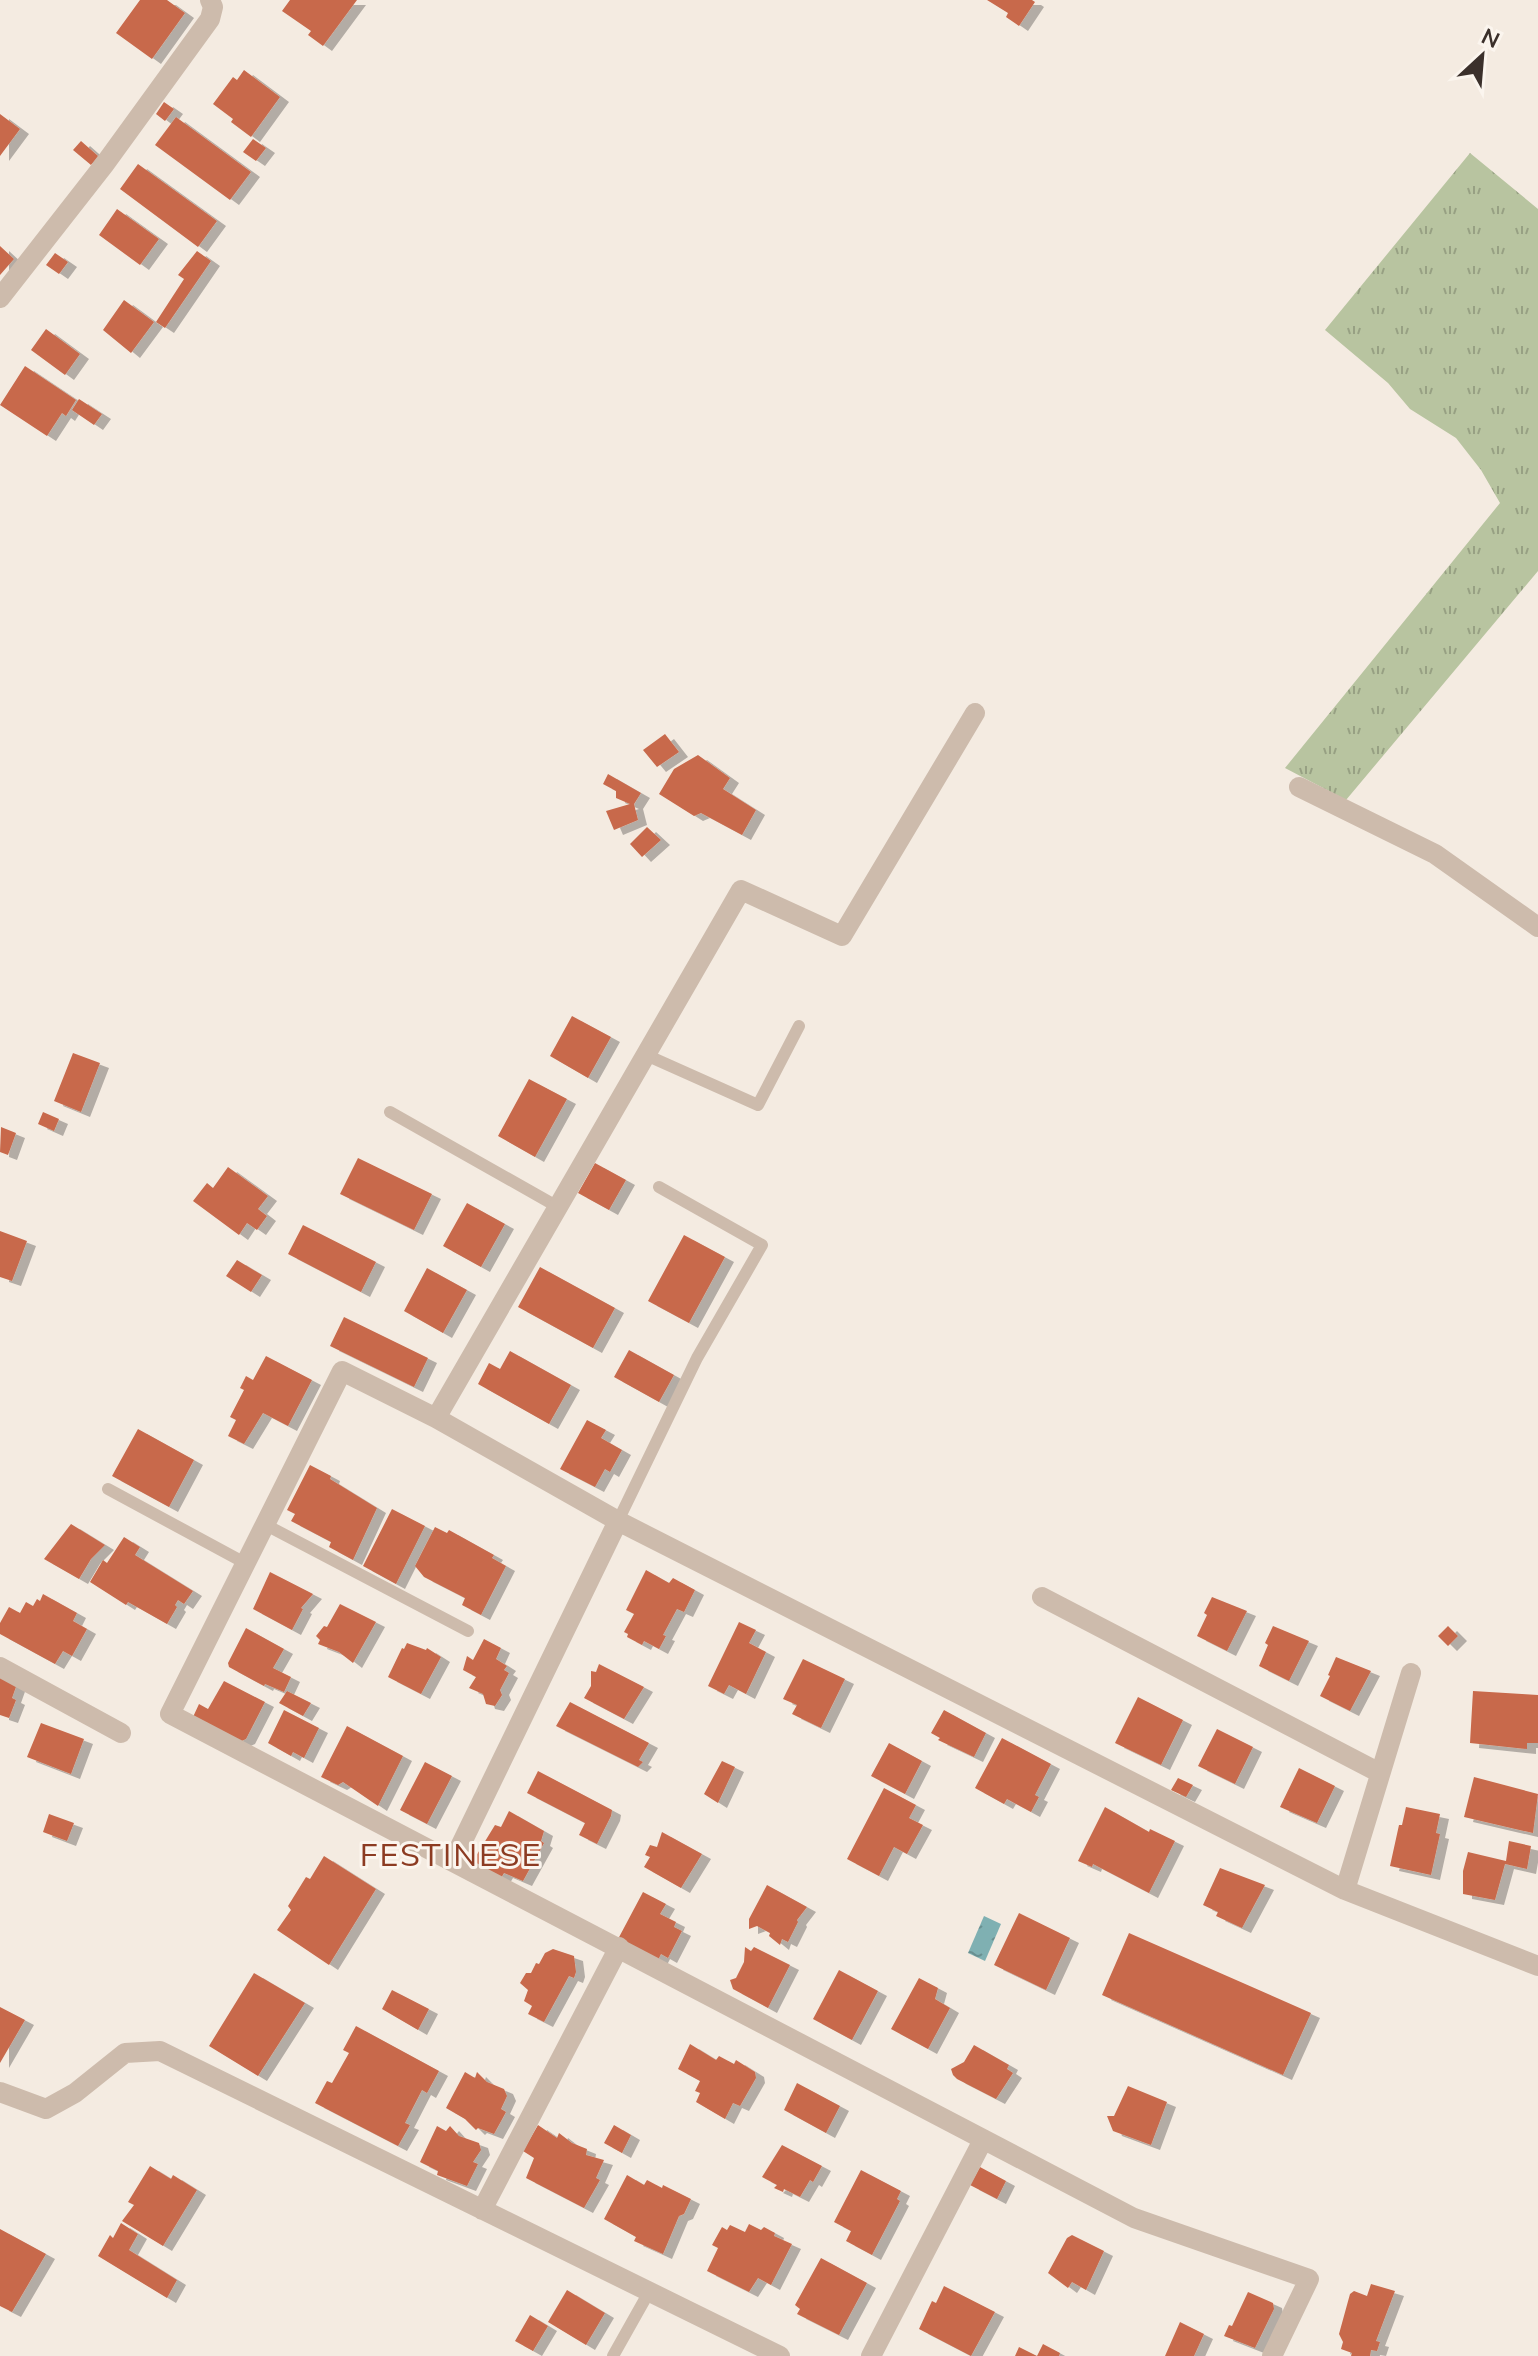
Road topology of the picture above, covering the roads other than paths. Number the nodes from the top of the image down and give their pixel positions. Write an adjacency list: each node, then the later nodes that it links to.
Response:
1 (210, 0): 2 (street)
2 (0, 298)
3 (975, 713): 7 (street)
4 (1299, 787): 5 (street)
5 (1538, 927)
6 (799, 1026): 7 (lane)
7 (646, 1055): 10 (street)
8 (390, 1112): 10 (lane)
9 (659, 1187): 13 (lane)
10 (558, 1207): 11 (street)
11 (436, 1418): 13 (street); 14 (street)
12 (108, 1489): 15 (lane)
13 (618, 1521): 22 (street); 23 (street)
14 (264, 1524): 15 (street); 17 (lane)
15 (245, 1563): 22 (street)
16 (1042, 1597): 21 (street)
17 (468, 1631)
18 (0, 1667): 20 (street)
19 (1411, 1673): 21 (street)
20 (121, 1733)
21 (1380, 1773): 23 (street)
22 (453, 1861): 24 (street)
23 (1345, 1890): 25 (street)
24 (619, 1947): 27 (street); 28 (street)
25 (1538, 1966)
26 (0, 2092): 28 (street)
27 (983, 2140): 32 (street); 33 (street)
28 (482, 2210): 29 (street)
29 (649, 2292): 30 (lane); 31 (street)
30 (613, 2356)
31 (780, 2356)
32 (871, 2356)
33 (1272, 2356)

